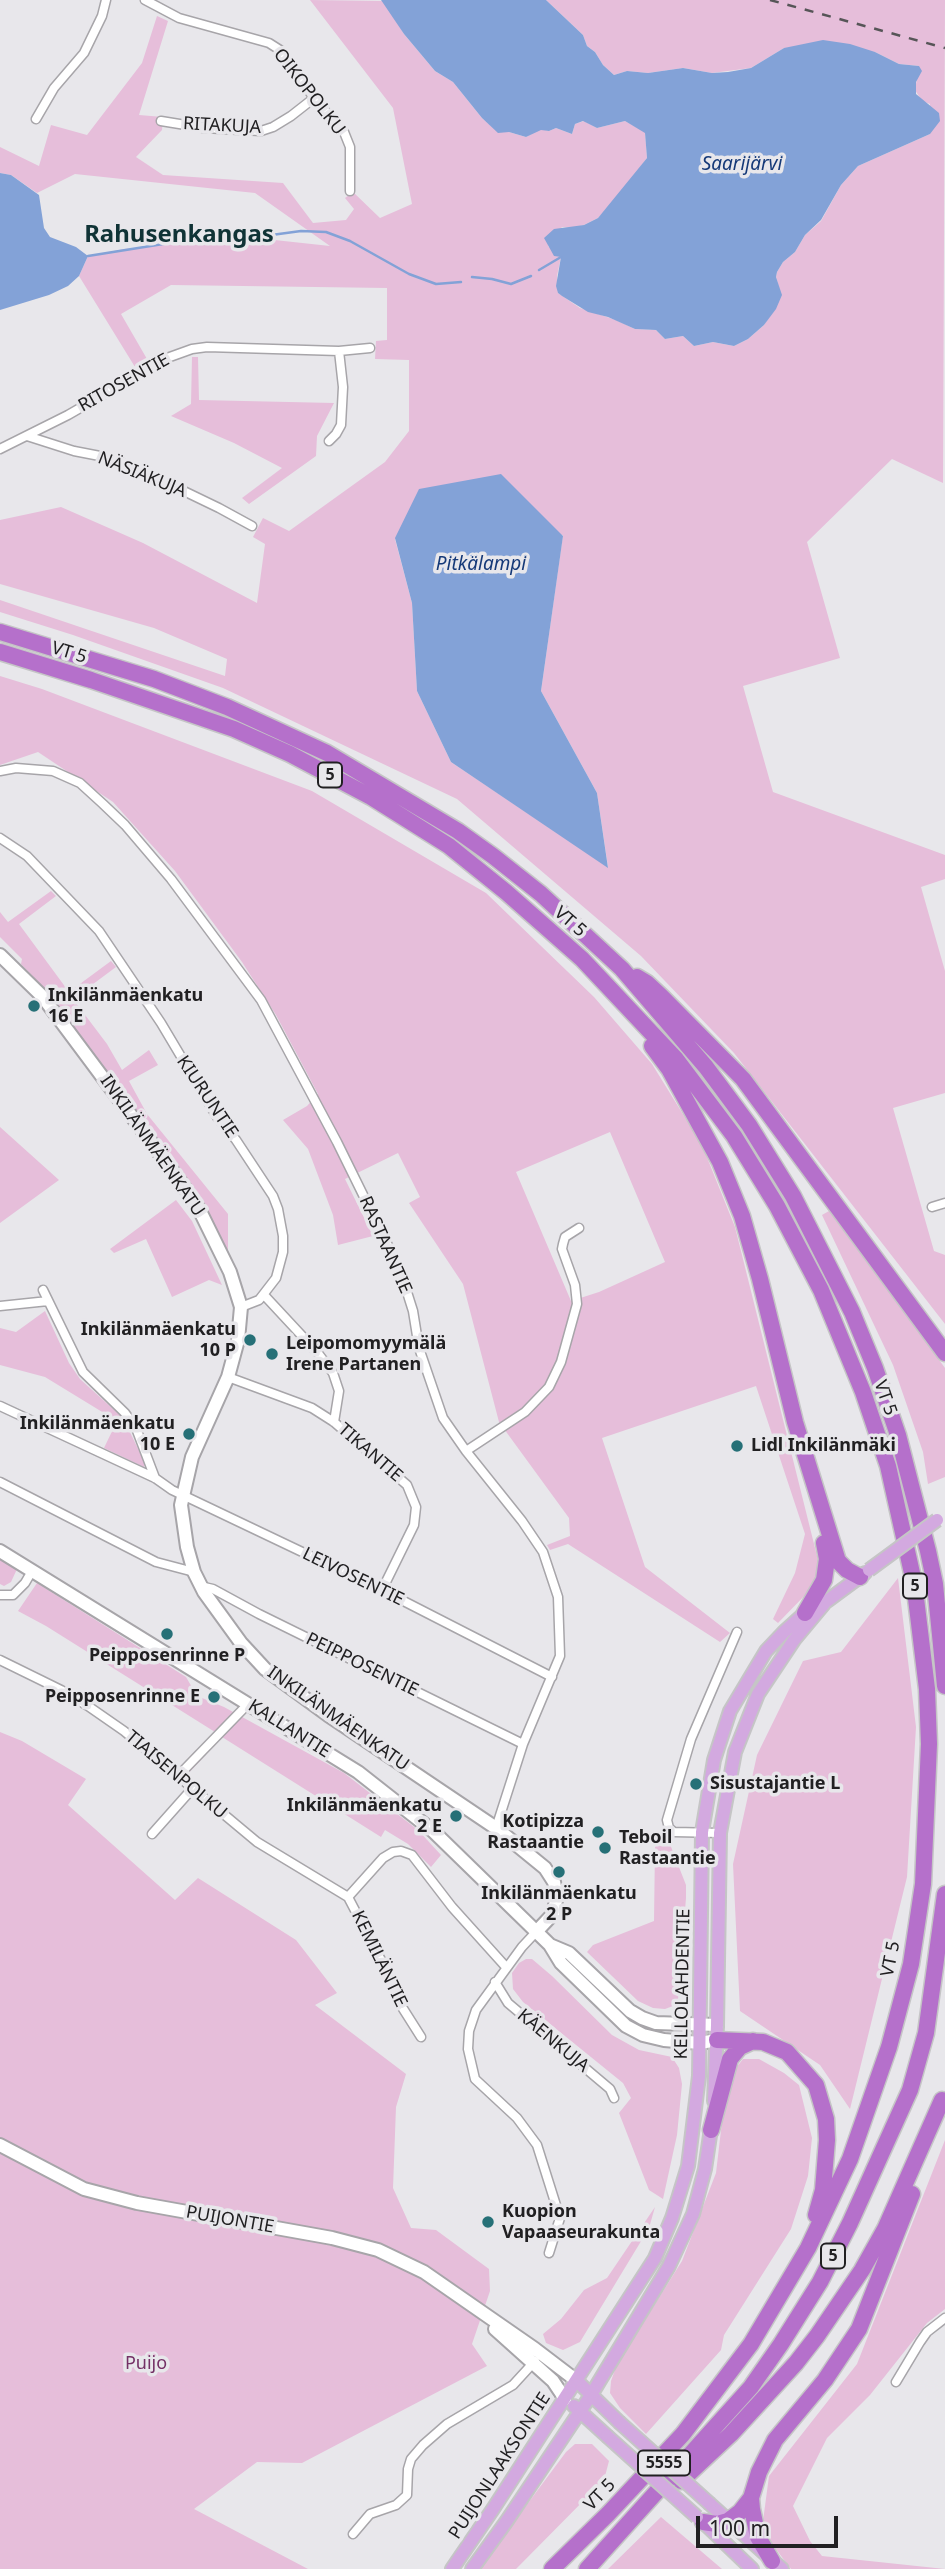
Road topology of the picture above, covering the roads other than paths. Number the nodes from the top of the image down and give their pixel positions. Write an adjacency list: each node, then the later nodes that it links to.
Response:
1 (106, 0): 4 (street)
2 (145, 0): 3 (street, OIKOPOLKU)
3 (314, 98): 5 (street, RITAKUJA); 6 (street, OIKOPOLKU)
4 (36, 119)
5 (161, 121)
6 (349, 191)
7 (370, 348): 8 (street, RITOSENTIE)
8 (339, 351): 9 (street, RITOSENTIE); 10 (street)
9 (27, 436): 11 (street, RITOSENTIE); 12 (street, NÄSIÄKUJA)
10 (329, 441)
11 (0, 449)
12 (252, 526)
13 (0, 632): 18 (highway, VT 5 / 5)
14 (0, 652): 19 (highway, VT 5 / 5)
15 (0, 771): 33 (street, RASTAANTIE)
16 (0, 838): 24 (street, KIURUNTIE)
17 (0, 955): 27 (street, INKILÄNMÄENKATU)
18 (622, 969): 28 (highway); 42 (highway, VT 5 / 5)
19 (610, 987): 32 (highway); 76 (highway, VT 5 / 5)
20 (945, 1203): 21 (street)
21 (932, 1207)
22 (579, 1228): 33 (street)
23 (43, 1290): 25 (street)
24 (264, 1295): 27 (street); 31 (street)
25 (48, 1300): 26 (street); 34 (street)
26 (0, 1306)
27 (241, 1307): 29 (street, INKILÄNMÄENKATU)
28 (945, 1353)
29 (228, 1377): 31 (street, TIKANTIE); 36 (street, INKILÄNMÄENKATU)
30 (0, 1406): 34 (street, LEIVOSENTIE)
31 (334, 1422): 44 (street, TIKANTIE)
32 (794, 1422): 41 (highway); 48 (highway)
33 (466, 1451): 51 (street, RASTAANTIE)
34 (155, 1478): 36 (street, LEIVOSENTIE)
35 (0, 1482): 40 (street)
36 (183, 1494): 40 (street, INKILÄNMÄENKATU); 44 (street, LEIVOSENTIE)
37 (942, 1516): 41 (main road, KELLOLAHDENTIE, bridge)
38 (0, 1551): 39 (street, KALLANTIE)
39 (32, 1571): 45 (street); 53 (street, KALLANTIE)
40 (194, 1572): 43 (street, INKILÄNMÄENKATU)
41 (864, 1574): 46 (main road, KELLOLAHDENTIE)
42 (935, 1584): 47 (highway); 52 (highway, VT 5 / 5)
43 (200, 1586): 54 (street, PEIPPOSENTIE); 57 (street, INKILÄNMÄENKATU)
44 (382, 1590): 51 (street, LEIVOSENTIE)
45 (0, 1595)
46 (827, 1601): 48 (main road, KELLOLAHDENTIE); 59 (main road, KELLOLAHDENTIE)
47 (945, 1611)
48 (805, 1612): 58 (main road, KELLOLAHDENTIE)
49 (737, 1632): 58 (street)
50 (0, 1660): 55 (street, TIAISENPOLKU)
51 (552, 1676): 54 (street, RASTAANTIE)
52 (945, 1686)
53 (248, 1704): 55 (street); 63 (street, KALLANTIE)
54 (523, 1744): 57 (street, RASTAANTIE)
55 (178, 1776): 56 (street, TIAISENPOLKU)
56 (192, 1789): 60 (street); 62 (street, TIAISENPOLKU)
57 (496, 1828): 63 (street, INKILÄNMÄENKATU)
58 (702, 1832): 59 (street); 67 (main road, KELLOLAHDENTIE)
59 (720, 1833): 68 (main road, KELLOLAHDENTIE)
60 (152, 1834)
61 (945, 1894): 89 (highway, 5)
62 (348, 1897): 65 (street, KEMILÄNTIE); 69 (street, KEMILÄNTIE)
63 (536, 1932): 64 (street, KALLANTIE); 65 (street)
64 (550, 1945): 67 (street, KALLANTIE); 71 (street, KALLANTIE)
65 (506, 1967): 66 (street)
66 (495, 1982): 73 (street, KÄENKUJA); 77 (street)
67 (699, 2025): 68 (street, KALLANTIE); 71 (main road, KELLOLAHDENTIE)
68 (717, 2033): 70 (highway); 71 (street, KALLANTIE); 74 (main road, KELLOLAHDENTIE)
69 (421, 2037)
70 (753, 2041): 74 (highway); 76 (highway)
71 (700, 2043): 80 (main road, KELLOLAHDENTIE)
72 (944, 2095): 85 (highway); 89 (highway)
73 (614, 2098)
74 (712, 2130): 82 (main road, KELLOLAHDENTIE)
75 (0, 2145): 79 (street, PUIJONTIE / 5555)
76 (808, 2248): 93 (highway, VT 5 / 5)
77 (549, 2253)
78 (945, 2318): 81 (street)
79 (537, 2359): 80 (street, PUIJONTIE / 5555); 83 (street, PUIJONTIE / 5555); 88 (street)
80 (577, 2381): 82 (main road, 5555); 83 (main road, PUIJONLAAKSONTIE)
81 (896, 2382)
82 (591, 2395): 84 (main road, PUIJONLAAKSONTIE); 87 (main road, 5555, bridge)
83 (565, 2399): 84 (main road, 5555); 91 (main road, PUIJONLAAKSONTIE)
84 (580, 2410): 86 (main road, 5555, bridge); 92 (main road, PUIJONLAAKSONTIE)
85 (751, 2498): 87 (highway); 90 (highway)
86 (700, 2519): 87 (highway); 95 (main road, 5555)
87 (728, 2521): 90 (main road, 5555)
88 (353, 2534)
89 (600, 2557): 94 (highway, 5)
90 (777, 2565)
91 (452, 2569)
92 (472, 2569)
93 (552, 2569)
94 (587, 2569)
95 (752, 2569)

